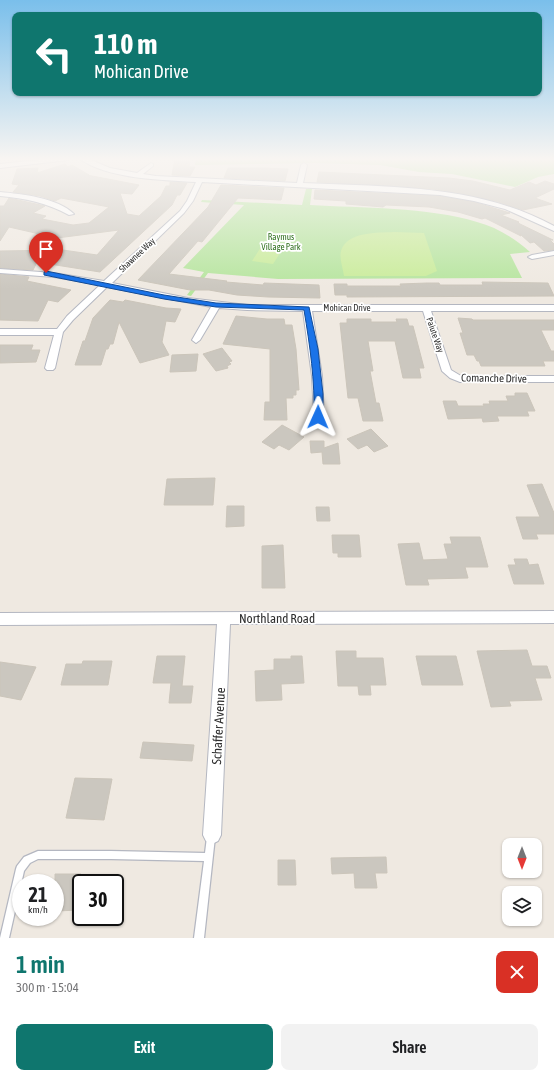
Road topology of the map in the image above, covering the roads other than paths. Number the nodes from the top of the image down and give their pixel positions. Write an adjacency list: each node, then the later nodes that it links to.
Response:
1 (43, 202): 4 (street)
2 (189, 202): 9 (street, Shawnee Way)
3 (484, 202): 5 (street)
4 (71, 214)
5 (554, 229)
6 (554, 254): 7 (street)
7 (532, 257)
8 (0, 271): 9 (street, Mohican Drive)
9 (104, 285): 10 (street, Mohican Drive); 15 (street, Shawnee Way)
10 (216, 305): 11 (street, Mohican Drive); 16 (street)
11 (307, 308): 12 (street, Mohican Drive); 20 (street)
12 (426, 308): 13 (street, Mohican Drive); 17 (street, Paiute Way)
13 (554, 308)
14 (0, 332): 15 (street)
15 (59, 332): 18 (street, Shawnee Way)
16 (196, 340)
17 (444, 361): 19 (street, Comanche Drive)
18 (50, 368)
19 (554, 379)
20 (318, 417)
21 (554, 617): 22 (street, Northland Road)
22 (224, 618): 23 (street, Northland Road); 24 (street, Schaffer Avenue)
23 (0, 619)
24 (212, 835): 25 (lane)
25 (209, 856): 26 (lane); 27 (lane)
26 (4, 938)
27 (199, 938)

